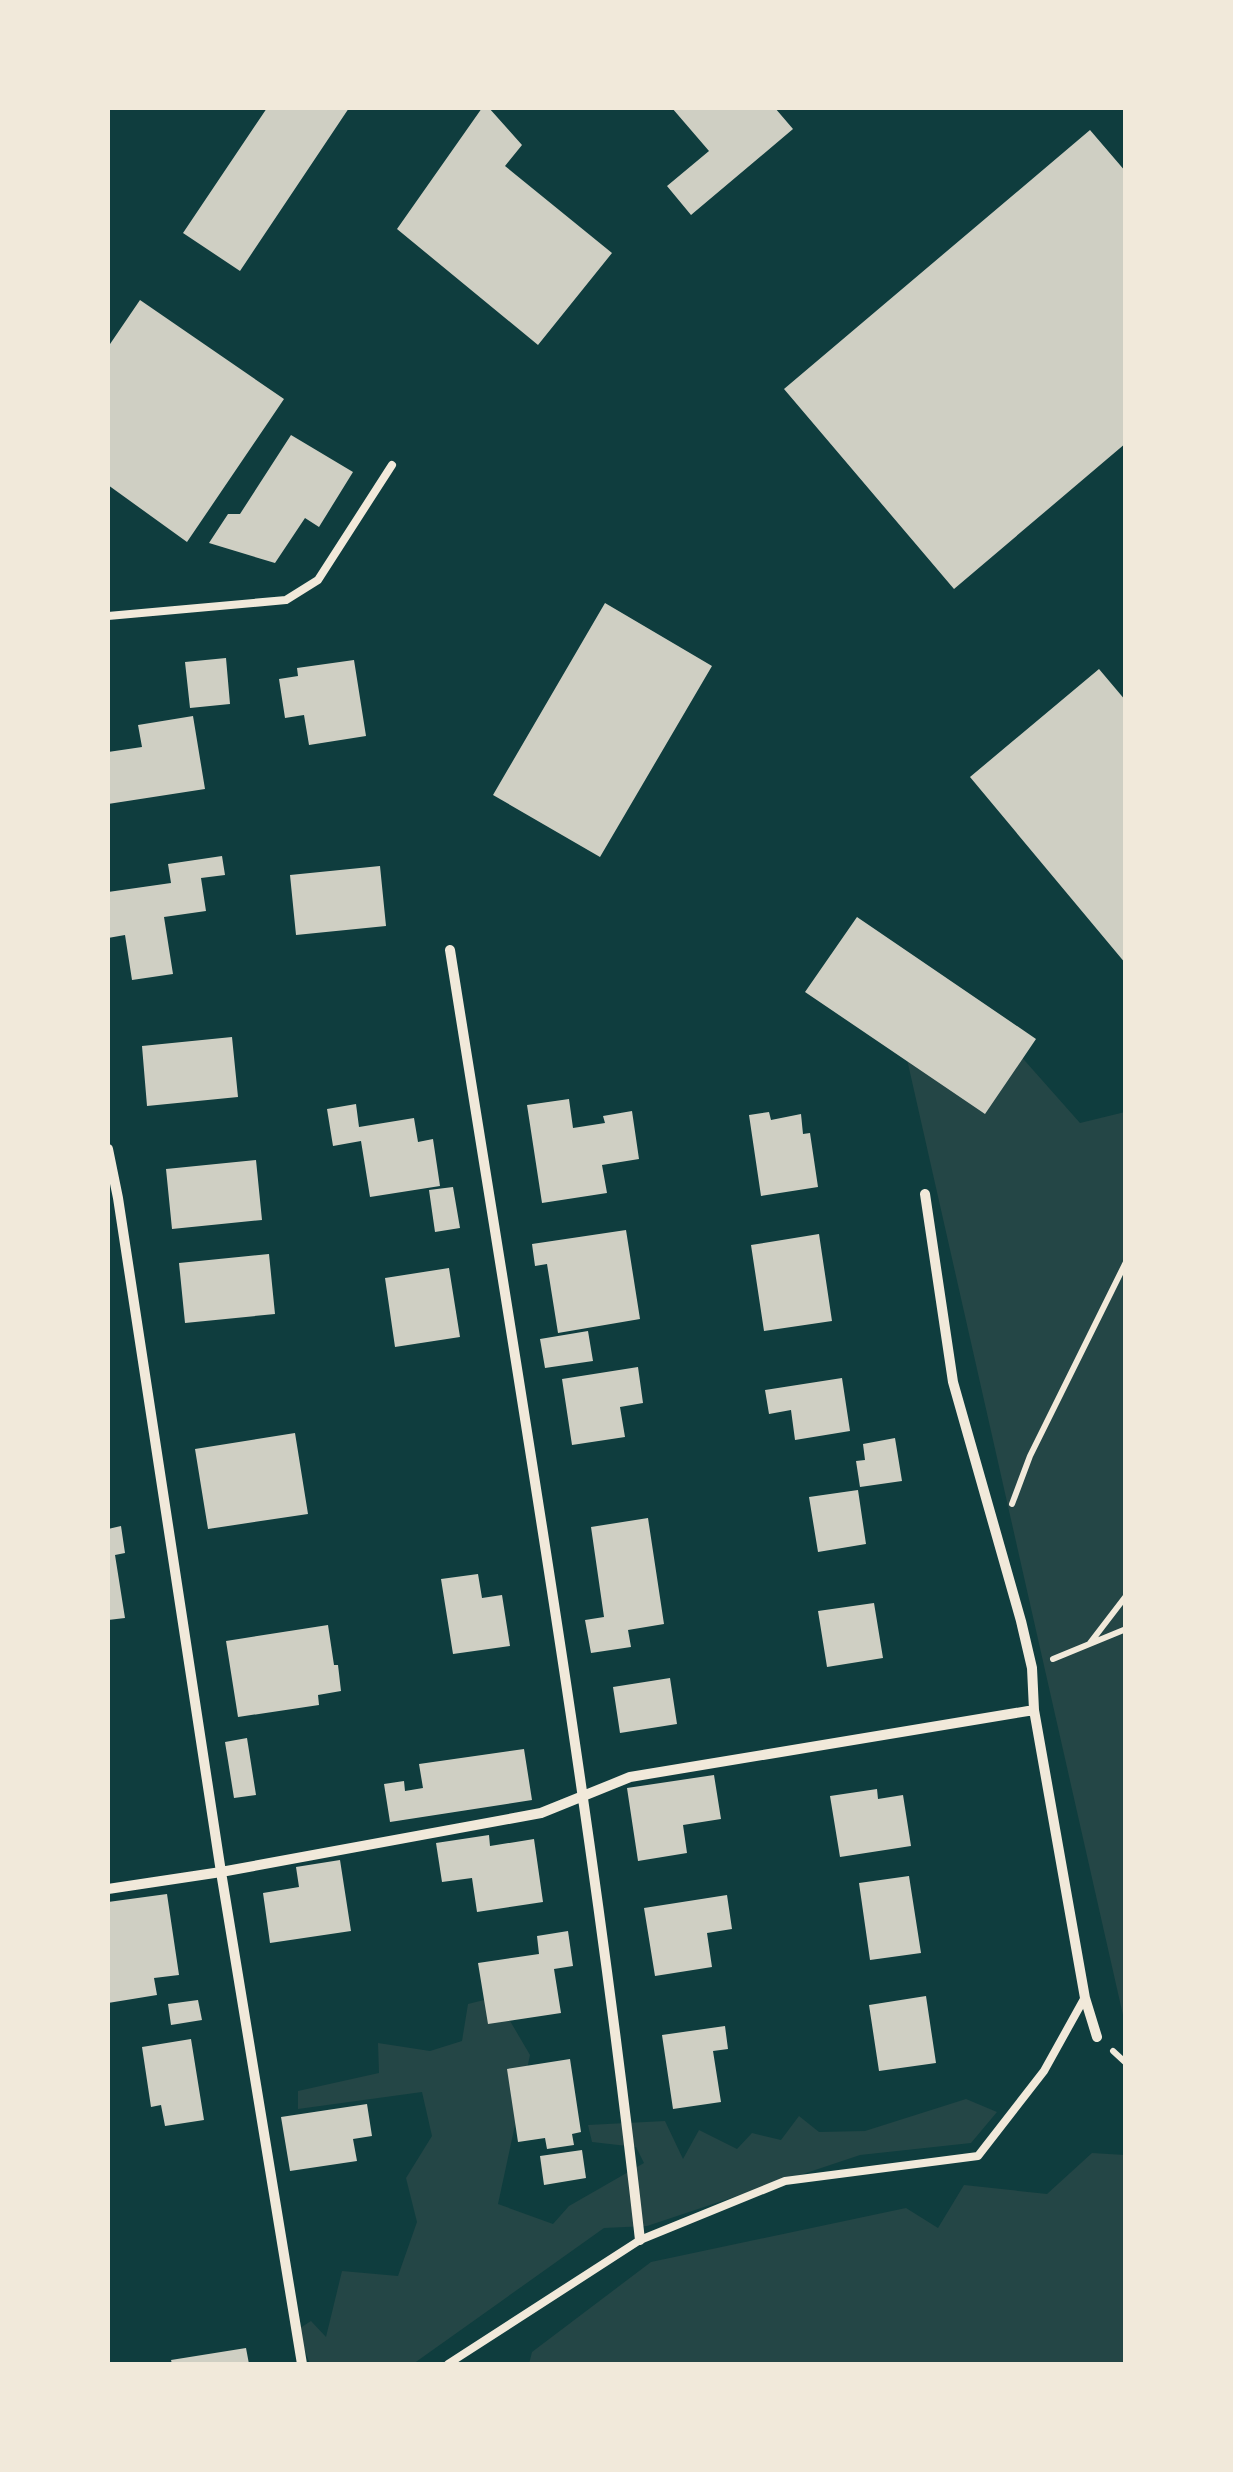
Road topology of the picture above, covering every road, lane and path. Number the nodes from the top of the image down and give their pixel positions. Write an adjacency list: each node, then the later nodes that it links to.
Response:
1 (392, 465): 2 (lane)
2 (108, 616)
3 (450, 950): 13 (street)
4 (108, 1149): 14 (street)
5 (925, 1194): 7 (street)
6 (1126, 1262): 7 (path)
7 (997, 1542): 11 (street)
8 (1126, 1596): 10 (path)
9 (1126, 1629): 10 (path)
10 (1089, 1644): 11 (path)
11 (1032, 1668): 12 (street)
12 (1034, 1710): 13 (street); 16 (street)
13 (584, 1797): 14 (street); 18 (street)
14 (221, 1872): 15 (street); 19 (street)
15 (108, 1889)
16 (1085, 1998): 17 (street); 18 (lane)
17 (1097, 2036)
18 (640, 2240): 20 (lane)
19 (302, 2364)
20 (448, 2364)

